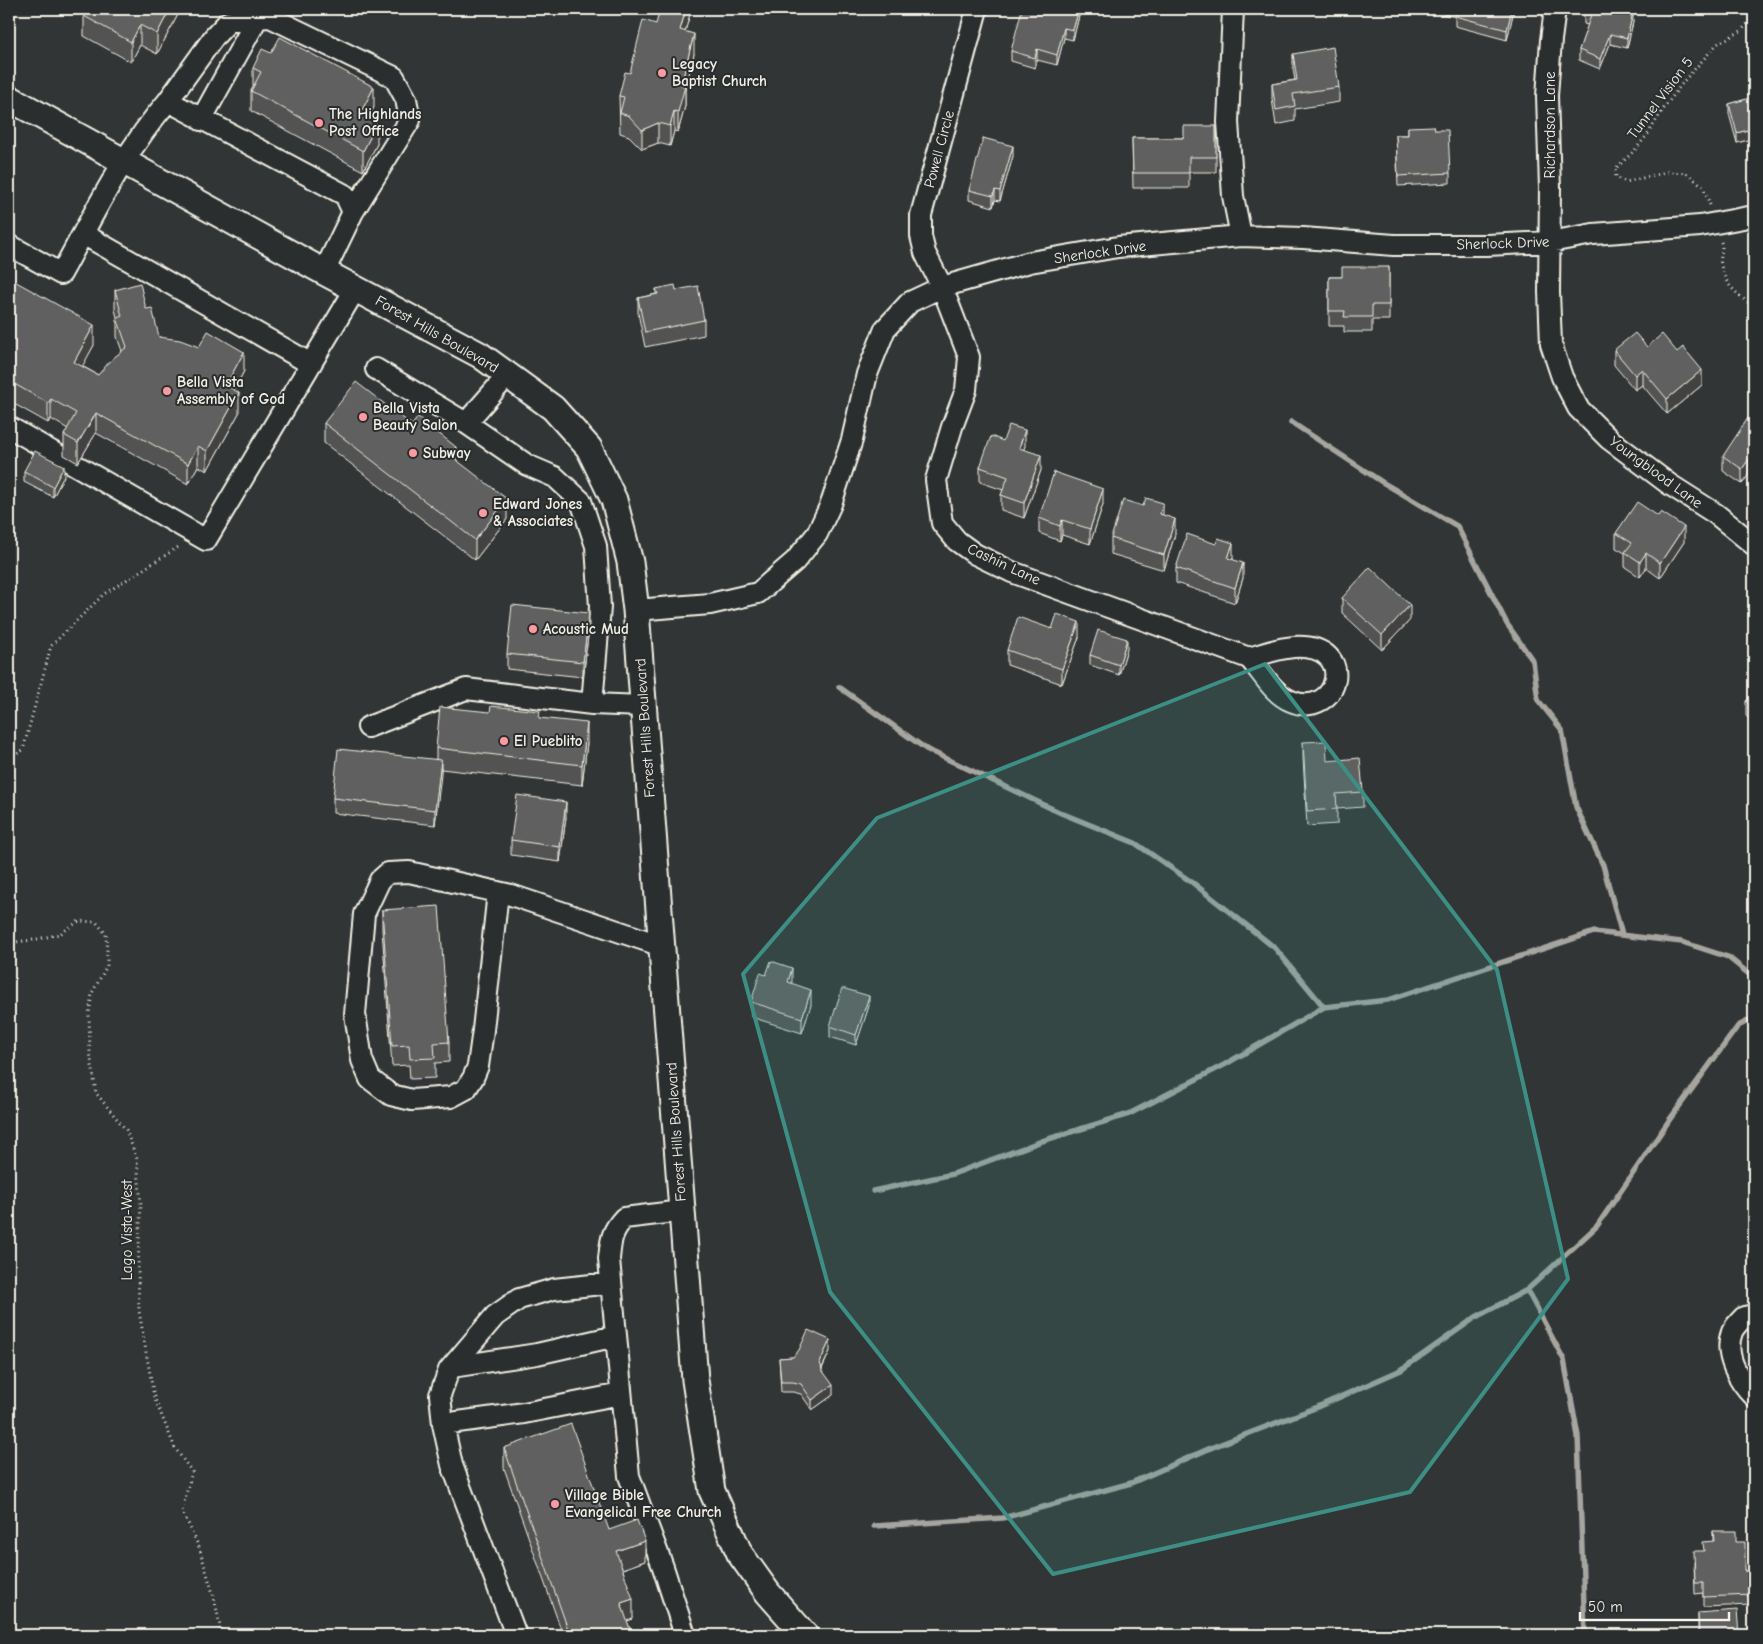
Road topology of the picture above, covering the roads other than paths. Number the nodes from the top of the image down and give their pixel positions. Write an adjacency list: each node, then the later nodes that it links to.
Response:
1 (977, 9): 16 (street, Powell Circle)
2 (1233, 9): 12 (street)
3 (1555, 9): 13 (street, Richardson Lane)
4 (258, 17): 6 (street); 7 (street); 9 (street)
5 (9, 98): 8 (main road, Forest Hills Boulevard)
6 (168, 101): 7 (street); 8 (street)
7 (201, 120): 9 (street)
8 (123, 160): 11 (street); 15 (main road, Forest Hills Boulevard)
9 (353, 212): 15 (street)
10 (1754, 216): 13 (street, Sherlock Drive)
11 (83, 234): 14 (street); 18 (street)
12 (1241, 236): 13 (street, Sherlock Drive); 16 (street, Sherlock Drive)
13 (1550, 242): 23 (street, Youngblood Lane)
14 (9, 244)
15 (324, 272): 17 (main road, Forest Hills Boulevard)
16 (942, 287): 24 (street, Sherlock Drive); 25 (street, Cashin Lane)
17 (356, 288): 18 (street); 20 (main road, Forest Hills Boulevard)
18 (311, 364): 22 (street)
19 (376, 369): 21 (street)
20 (508, 375): 21 (street); 24 (main road, Forest Hills Boulevard)
21 (466, 423): 26 (street)
22 (9, 427)
23 (1754, 545)
24 (636, 610): 27 (main road, Forest Hills Boulevard)
25 (1249, 658)
26 (592, 704): 27 (street); 28 (street)
27 (644, 706): 30 (main road, Forest Hills Boulevard)
28 (368, 728)
29 (498, 892): 29 (street); 30 (street)
30 (662, 946): 31 (main road, Forest Hills Boulevard)
31 (682, 1212): 32 (street); 41 (main road, Forest Hills Boulevard)
32 (611, 1283): 34 (street); 35 (street)
33 (1754, 1315): 37 (street)
34 (616, 1336): 35 (street); 36 (street)
35 (452, 1367): 38 (street)
36 (621, 1394): 38 (street); 40 (street)
37 (1754, 1396)
38 (443, 1424): 39 (street)
39 (516, 1635)
40 (685, 1635)
41 (805, 1635)

